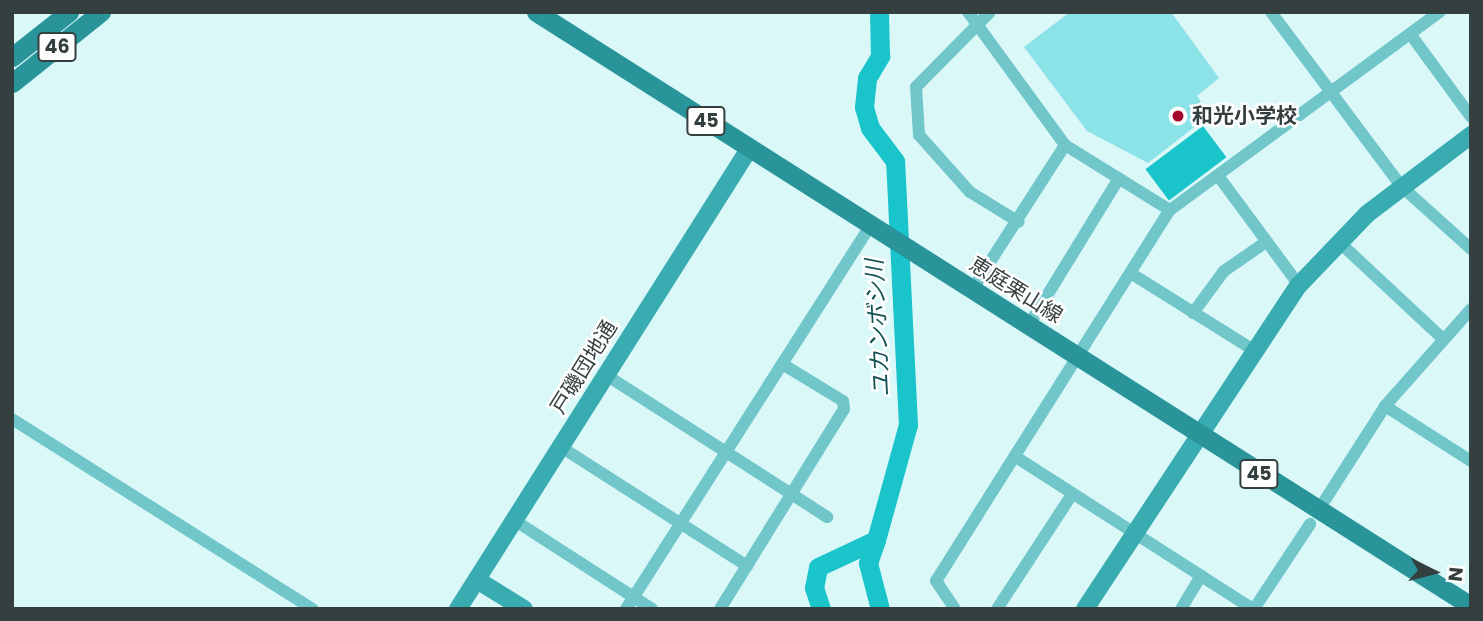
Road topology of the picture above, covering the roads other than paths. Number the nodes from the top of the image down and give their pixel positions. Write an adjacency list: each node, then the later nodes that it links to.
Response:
1 (69, 12): 9 (main road, 46)
2 (101, 12): 10 (main road, 46)
3 (536, 12): 15 (main road, 恵庭栗山線 / 45)
4 (990, 12): 7 (street)
5 (1271, 12): 11 (street)
6 (1440, 12): 8 (street)
7 (971, 18): 14 (street); 20 (street)
8 (1410, 34): 11 (street); 12 (street)
9 (12, 57)
10 (12, 83)
11 (1332, 93): 16 (street); 18 (street)
12 (1471, 117)
13 (1471, 135): 18 (street)
14 (1065, 145): 17 (street); 20 (street)
15 (749, 149): 21 (main road, 恵庭栗山線 / 45); 35 (street, 戸磯団地通)
16 (1219, 177): 19 (street); 22 (street)
17 (1119, 178): 19 (street); 30 (street)
18 (1402, 187): 23 (street); 24 (street)
19 (1170, 210): 25 (street)
20 (1019, 222): 27 (street)
21 (874, 227): 27 (main road, 恵庭栗山線 / 45); 34 (street)
22 (1266, 242): 26 (street); 29 (street)
23 (1338, 242): 26 (street); 31 (street)
24 (1471, 249)
25 (1132, 274): 29 (street); 33 (street)
26 (1299, 285): 32 (street)
27 (972, 290): 30 (main road, 恵庭栗山線 / 45)
28 (1471, 309): 31 (street)
29 (1193, 313): 32 (street)
30 (1029, 325): 33 (main road, 恵庭栗山線 / 45)
31 (1442, 338): 36 (street)
32 (1255, 351): 38 (street)
33 (1080, 356): 38 (main road, 恵庭栗山線 / 45); 41 (street)
34 (783, 365): 40 (street); 43 (street)
35 (606, 374): 39 (street, 戸磯団地通); 40 (street)
36 (1385, 406): 42 (street); 45 (street)
37 (12, 419): 56 (street)
38 (1200, 436): 50 (street); 55 (main road, 恵庭栗山線 / 45)
39 (561, 447): 47 (street, 戸磯団地通); 49 (street)
40 (726, 450): 43 (street); 49 (street)
41 (1016, 457): 44 (street); 61 (street)
42 (1471, 461)
43 (792, 492): 46 (street); 51 (street)
44 (1070, 496): 50 (street); 62 (street)
45 (1325, 500)
46 (827, 517)
47 (513, 520): 53 (street, 戸磯団地通); 54 (street)
48 (1310, 524): 65 (street)
49 (681, 525): 51 (street); 54 (street)
50 (1137, 534): 52 (street); 63 (street)
51 (747, 566): 60 (street)
52 (1201, 576): 64 (street); 65 (street)
53 (477, 580): 57 (street, 戸磯団地通); 58 (street)
54 (630, 603): 59 (street)
55 (1471, 606)
56 (313, 609)
57 (458, 609)
58 (524, 609)
59 (652, 609)
60 (720, 609)
61 (955, 609)
62 (997, 609)
63 (1085, 609)
64 (1181, 609)
65 (1254, 609)

